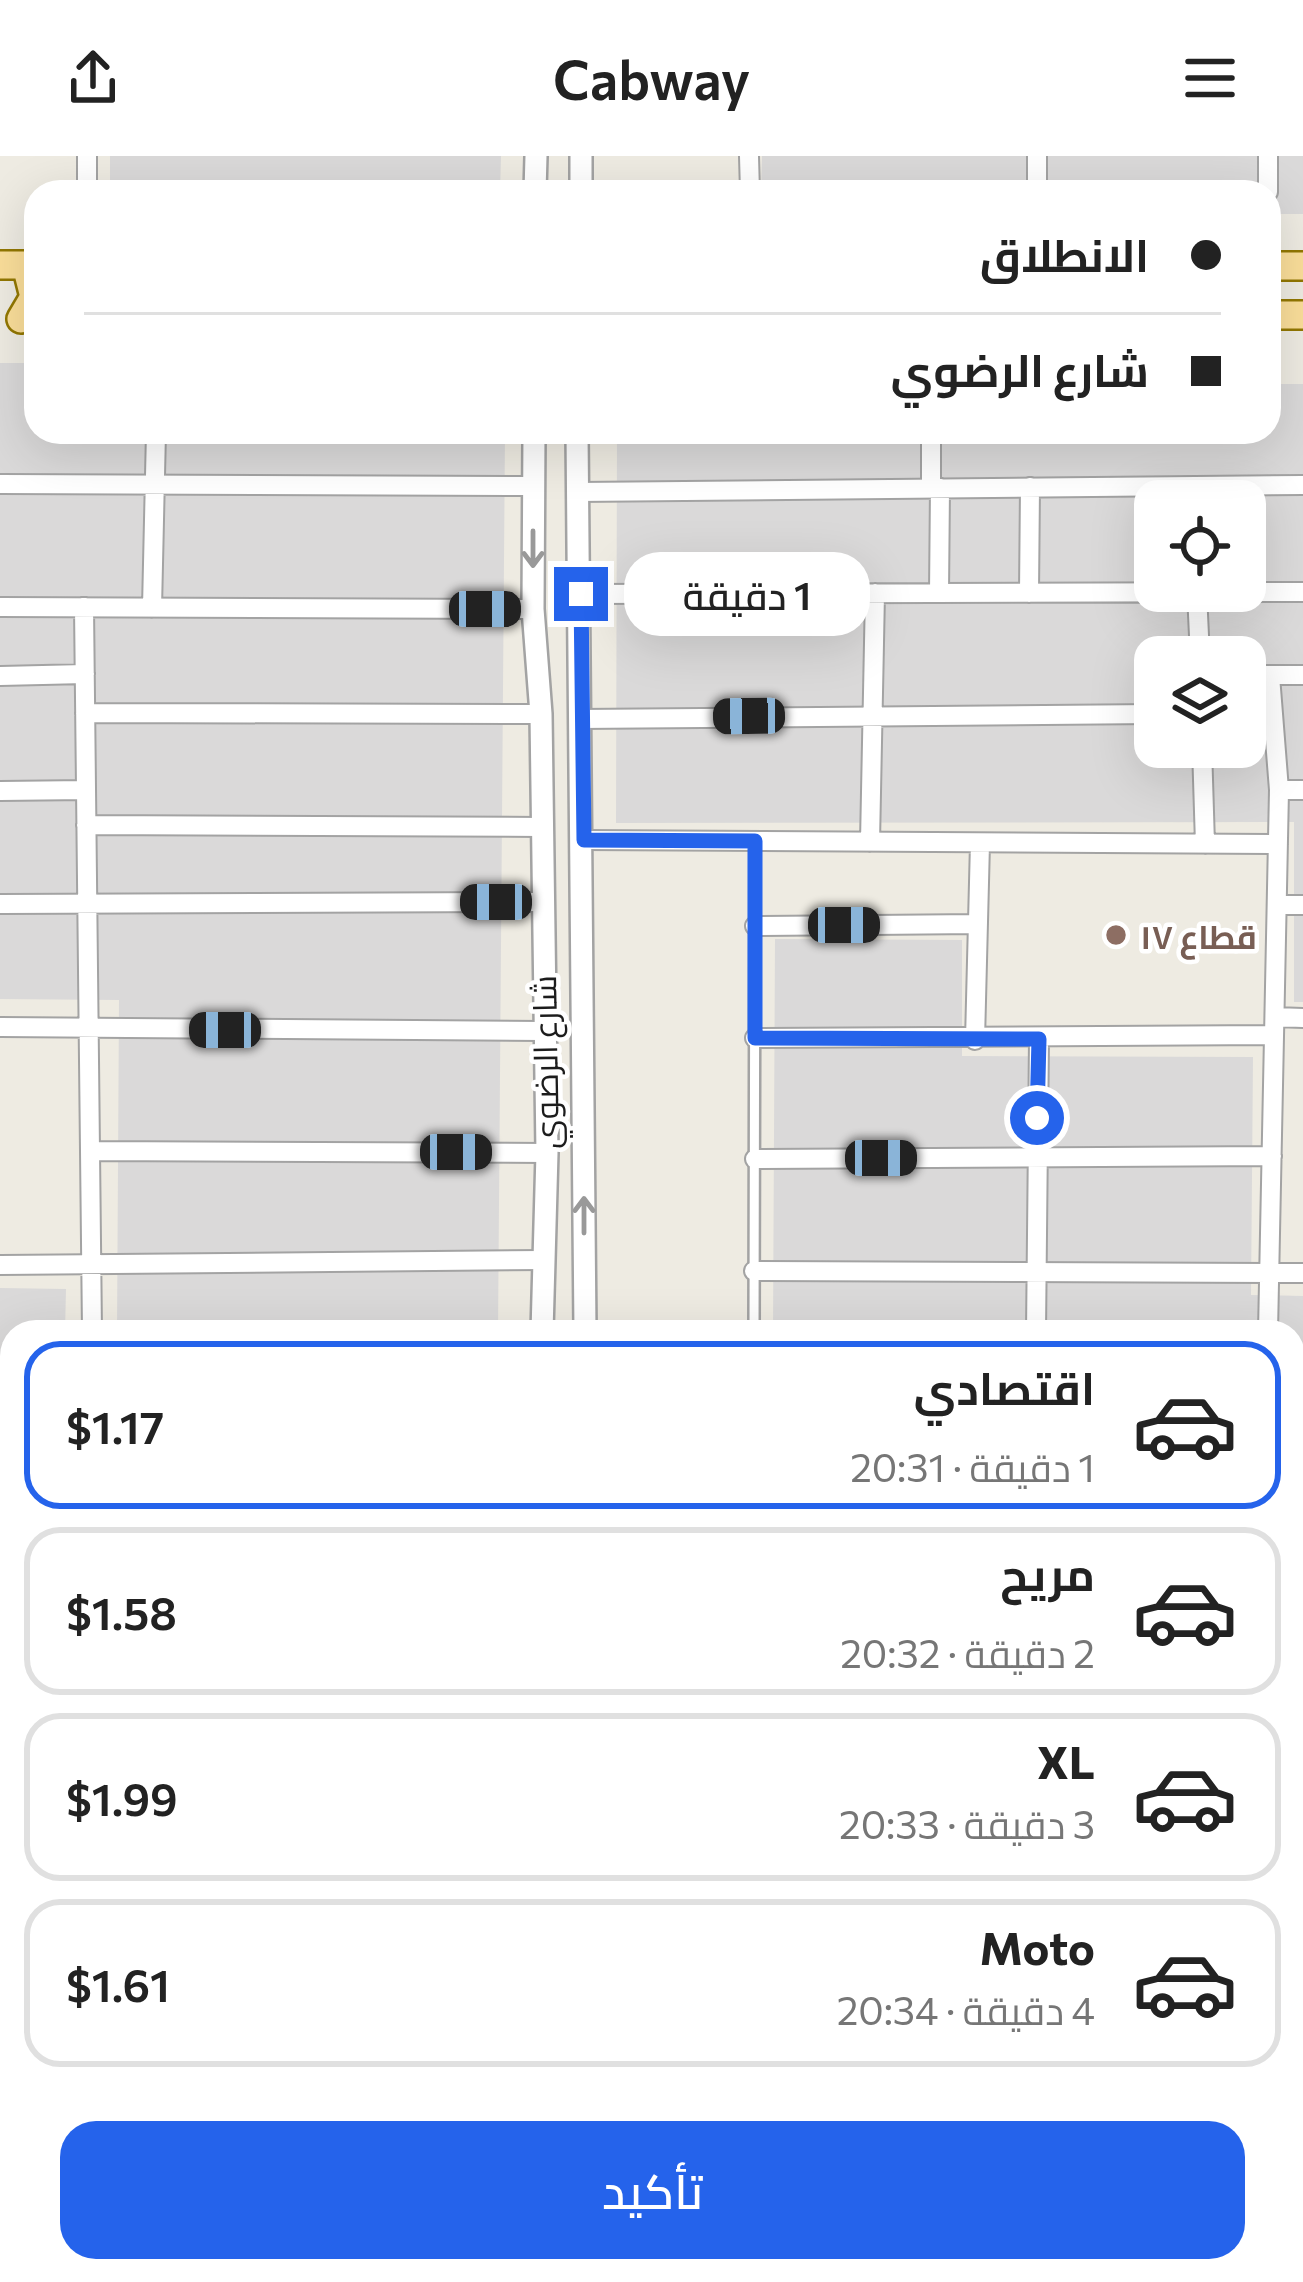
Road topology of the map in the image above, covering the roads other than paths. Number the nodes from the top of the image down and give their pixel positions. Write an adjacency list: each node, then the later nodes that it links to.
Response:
1 (156, 444): 6 (street)
2 (534, 444): 8 (street, شارع الرضوي)
3 (578, 444): 11 (street, شارع الرضوي)
4 (932, 444): 10 (street)
5 (0, 484): 6 (street)
6 (155, 485): 8 (street); 21 (street)
7 (1303, 485): 9 (street)
8 (533, 486): 22 (street, شارع الرضوي, one-way to 22)
9 (1030, 487): 10 (street); 17 (street)
10 (936, 488): 11 (street); 16 (street)
11 (578, 492): 18 (street, شارع الرضوي)
12 (1134, 592): 17 (street)
13 (1266, 592): 14 (street)
14 (1303, 592)
15 (875, 593): 16 (street); 18 (street); 30 (street)
16 (940, 593): 17 (street)
17 (1029, 593)
18 (581, 594): 32 (street, شارع الرضوي)
19 (0, 607): 20 (street)
20 (84, 607): 21 (street); 23 (street)
21 (152, 608): 22 (street)
22 (533, 609): 29 (street, شارع الرضوي)
23 (85, 674): 25 (street); 28 (street)
24 (1303, 675): 27 (street)
25 (0, 676)
26 (1266, 676): 27 (street)
27 (1270, 676): 35 (street)
28 (85, 713): 29 (street); 34 (street)
29 (541, 713): 39 (street, شارع الرضوي)
30 (877, 713): 31 (street); 32 (street); 42 (street)
31 (1134, 714)
32 (579, 719): 40 (street, شارع الرضوي)
33 (1203, 768): 44 (street)
34 (86, 790): 37 (street); 38 (street)
35 (1279, 790): 36 (street); 45 (street)
36 (1303, 790)
37 (0, 791)
38 (86, 825): 39 (street); 48 (street)
39 (542, 827): 46 (street, شارع الرضوي)
40 (584, 840): 41 (street); 54 (street, شارع الرضوي)
41 (755, 841): 42 (street); 52 (lane)
42 (871, 842): 43 (street)
43 (980, 842): 44 (street); 51 (street)
44 (1205, 844): 45 (street)
45 (1278, 844): 50 (street)
46 (541, 902): 48 (street); 53 (street, شارع الرضوي)
47 (0, 904): 48 (street)
48 (87, 904): 58 (street)
49 (1303, 904): 50 (street)
50 (1277, 905): 56 (street)
51 (978, 924): 52 (street); 62 (street)
52 (755, 926): 60 (lane)
53 (542, 946): 54 (street); 59 (street, شارع الرضوي)
54 (584, 946): 77 (street, شارع الرضوي, one-way to 54)
55 (1303, 1018): 56 (street)
56 (1275, 1026): 61 (street); 65 (street)
57 (0, 1027): 58 (street)
58 (89, 1030): 59 (street); 63 (street)
59 (542, 1031): 64 (street, شارع الرضوي)
60 (755, 1038): 62 (street); 67 (lane)
61 (1039, 1039): 62 (street); 66 (street)
62 (975, 1040)
63 (90, 1151): 64 (street); 69 (street)
64 (548, 1153): 68 (street, شارع الرضوي)
65 (1272, 1156): 66 (street); 73 (street)
66 (1036, 1157): 67 (street); 72 (street)
67 (754, 1159): 71 (lane)
68 (543, 1261): 69 (street); 76 (street, شارع الرضوي)
69 (92, 1264): 70 (street); 75 (street)
70 (0, 1265)
71 (754, 1271): 72 (street); 78 (lane)
72 (1036, 1272): 73 (street); 79 (street)
73 (1270, 1273): 74 (street); 80 (street)
74 (1303, 1273)
75 (92, 1320)
76 (542, 1320)
77 (585, 1320)
78 (754, 1320)
79 (1036, 1320)
80 (1268, 1320)

